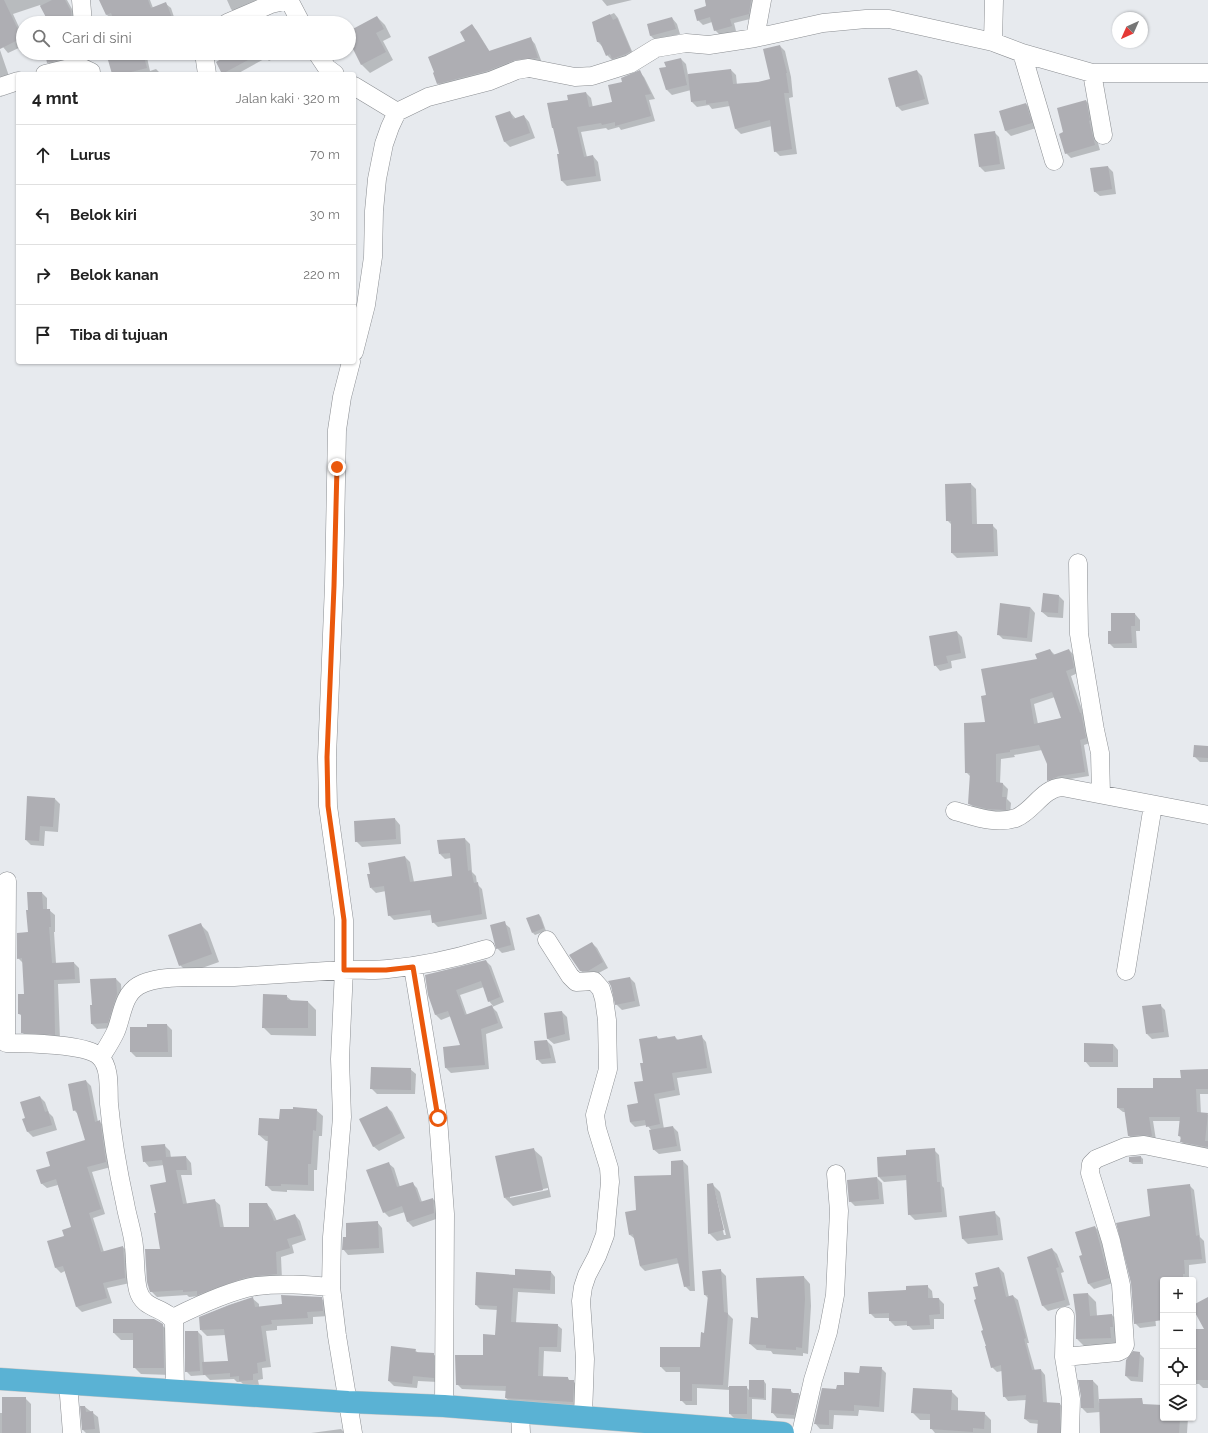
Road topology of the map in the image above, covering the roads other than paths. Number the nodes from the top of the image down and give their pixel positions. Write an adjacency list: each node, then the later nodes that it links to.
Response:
1 (81, 0): 5 (street)
2 (288, 0): 6 (street); 7 (street)
3 (762, 0): 8 (street)
4 (994, 0): 9 (street)
5 (82, 16)
6 (243, 16)
7 (297, 16)
8 (755, 38): 9 (street); 24 (street)
9 (993, 42): 10 (street)
10 (1022, 53): 19 (street); 26 (street)
11 (88, 60): 16 (street)
12 (205, 60): 17 (street)
13 (321, 60): 18 (street)
14 (53, 72): 15 (street)
15 (89, 72)
16 (91, 72)
17 (208, 72)
18 (332, 72)
19 (1092, 73): 20 (street); 25 (street)
20 (1208, 73)
21 (16, 83): 22 (street)
22 (0, 87)
23 (356, 87): 24 (street)
24 (397, 112): 27 (street)
25 (1103, 135)
26 (1054, 161)
27 (356, 344)
28 (350, 364): 38 (street)
29 (1078, 563): 30 (street)
30 (1101, 794): 31 (street); 32 (street)
31 (1152, 805): 33 (street); 39 (street)
32 (955, 811)
33 (1208, 815)
34 (7, 881): 40 (street)
35 (547, 940): 53 (street)
36 (486, 949): 37 (street)
37 (413, 967): 38 (street); 52 (street)
38 (344, 970): 41 (street); 44 (street)
39 (1126, 971)
40 (3, 1044): 41 (street)
41 (101, 1057): 46 (street)
42 (1208, 1158): 47 (street)
43 (836, 1174): 59 (street)
44 (331, 1286): 46 (street); 51 (street)
45 (1065, 1316): 47 (street)
46 (173, 1318): 50 (street)
47 (1064, 1357): 60 (street)
48 (0, 1379): 49 (highway)
49 (68, 1383): 50 (highway); 56 (street)
50 (175, 1391): 51 (highway)
51 (348, 1402): 52 (highway); 57 (street)
52 (444, 1406): 54 (highway)
53 (582, 1416): 54 (highway); 55 (highway)
54 (520, 1423)
55 (670, 1428): 58 (highway)
56 (72, 1433)
57 (353, 1433)
58 (783, 1433)
59 (801, 1433)
60 (1070, 1433)

